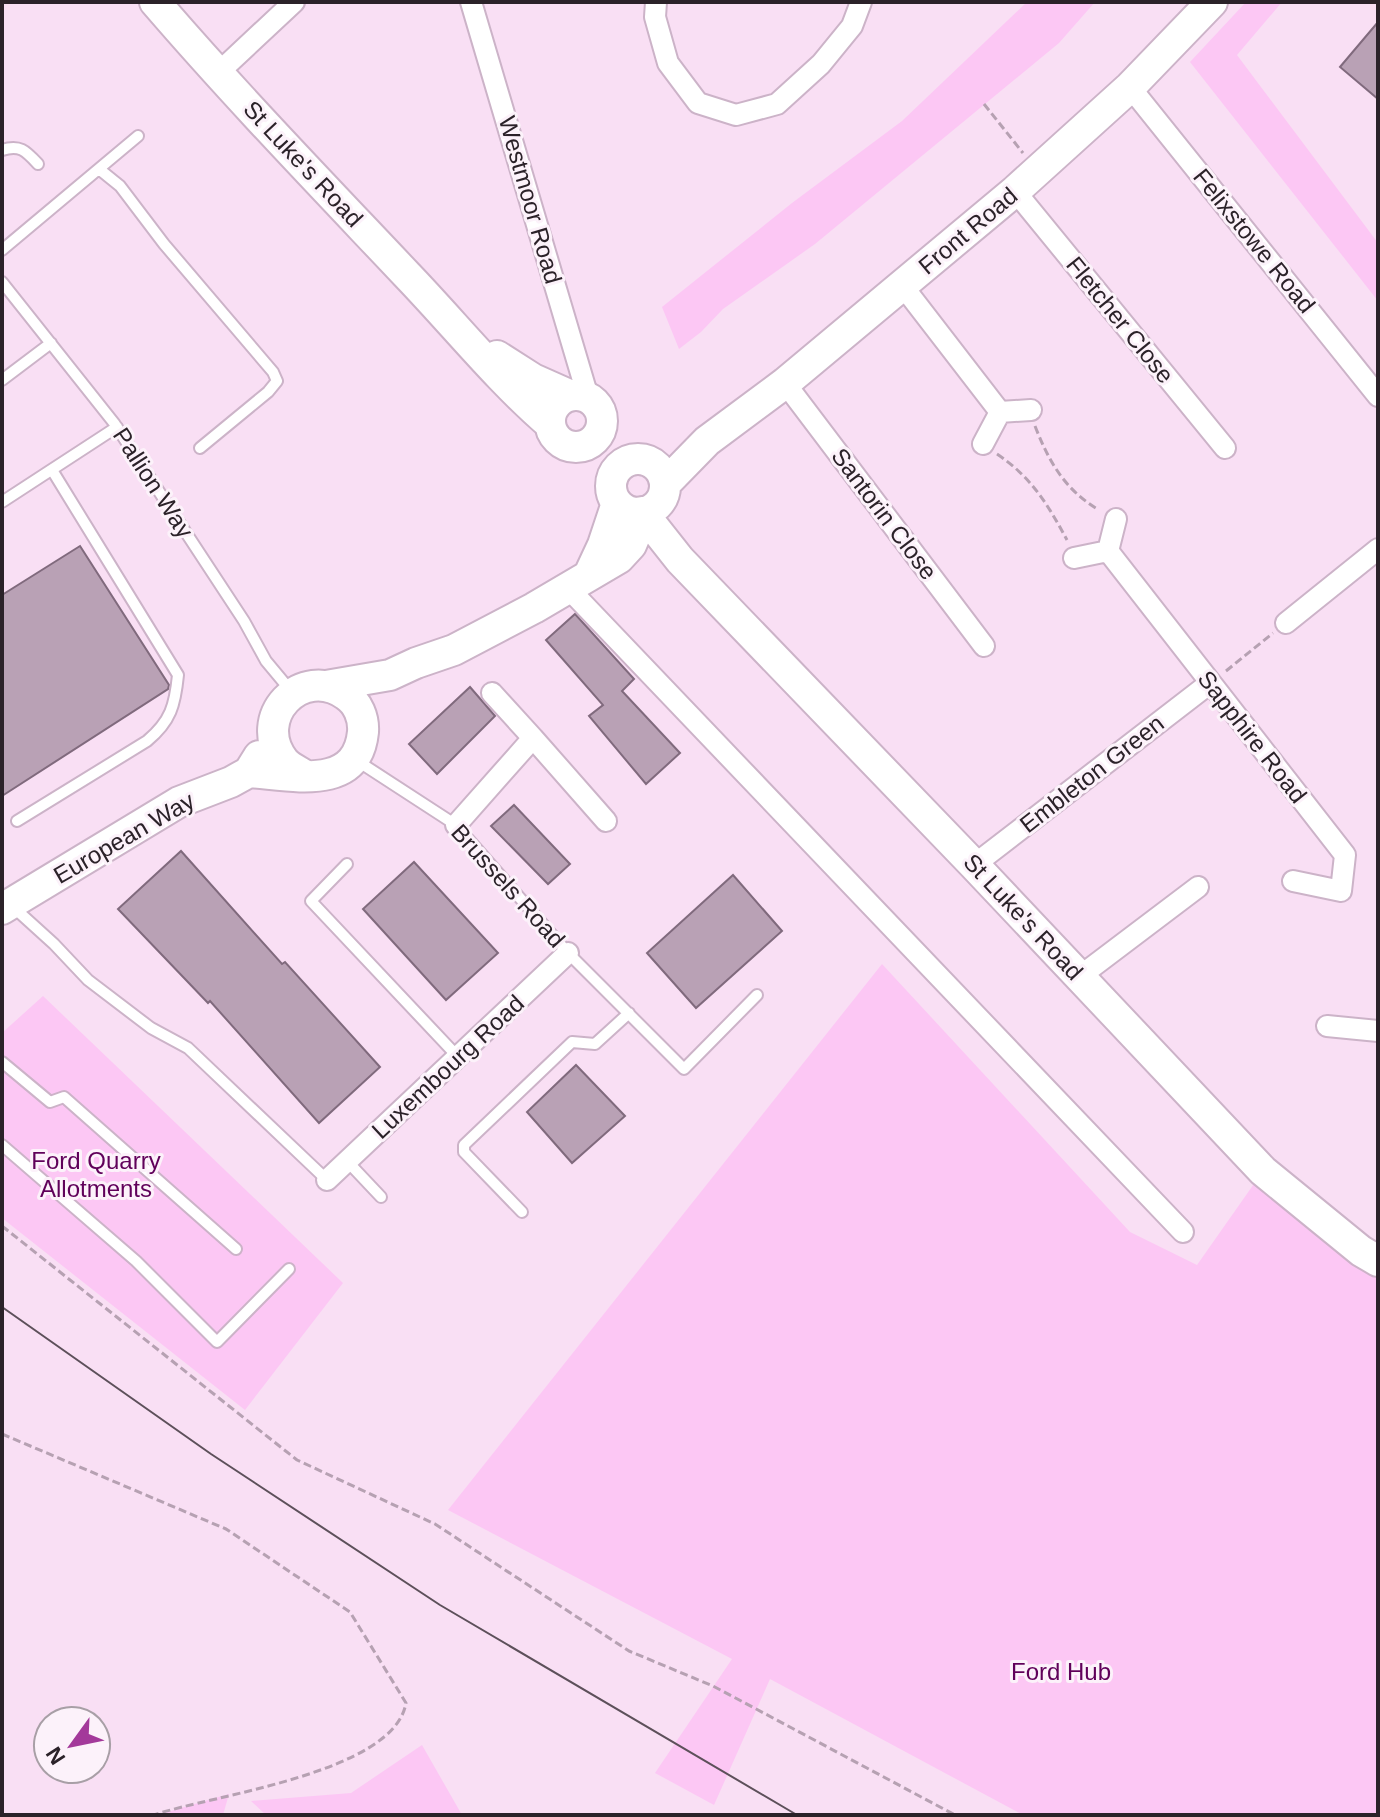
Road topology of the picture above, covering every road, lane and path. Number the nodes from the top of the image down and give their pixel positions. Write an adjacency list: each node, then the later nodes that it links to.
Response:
1 (155, 2): 7 (street, St Luke's Road)
2 (294, 2): 7 (street)
3 (471, 2): 23 (street, Westmoor Road)
4 (656, 2): 5 (street)
5 (861, 2)
6 (1212, 2): 8 (street, Front Road)
7 (217, 74): 18 (street, St Luke's Road)
8 (1130, 87): 14 (street, Front Road); 22 (street, Felixstowe Road)
9 (984, 104): 14 (path)
10 (138, 136): 13 (lane)
11 (2, 150): 12 (lane)
12 (38, 164)
13 (99, 169): 15 (lane); 30 (lane)
14 (1026, 181): 17 (street, Front Road); 31 (street, Fletcher Close)
15 (2, 250)
16 (2, 282): 19 (lane, Pallion Way)
17 (902, 285): 21 (street, Front Road); 25 (street)
18 (454, 324): 23 (street, St Luke's Road); 27 (street, St Luke's Road)
19 (51, 343): 20 (lane); 26 (lane, Pallion Way)
20 (2, 380)
21 (785, 383): 28 (street, Front Road); 42 (street, Santorin Close)
22 (1378, 396)
23 (586, 403): 27 (street); 27 (street); 32 (street, St Luke's Road)
24 (1031, 410): 25 (street); 36 (path)
25 (1000, 412): 29 (street)
26 (117, 427): 33 (lane); 46 (lane, Pallion Way)
27 (559, 435): 34 (street, St Luke's Road)
28 (707, 441): 32 (street); 34 (street)
29 (983, 444): 39 (path)
30 (200, 448)
31 (1225, 448)
32 (642, 460): 34 (street, St Luke's Road); 34 (street)
33 (52, 470): 35 (lane); 54 (lane)
34 (639, 499): 40 (street); 58 (street, St Luke's Road)
35 (2, 502)
36 (1116, 519): 38 (street)
37 (1378, 549): 41 (street)
38 (1108, 551): 39 (street); 44 (street, Sapphire Road)
39 (1074, 558)
40 (578, 582): 43 (street); 76 (street)
41 (1286, 623): 44 (path)
42 (984, 646)
43 (390, 675): 45 (street); 48 (street)
44 (1210, 683): 58 (street, Embleton Green); 59 (street, Sapphire Road)
45 (326, 686): 46 (street); 48 (street)
46 (293, 693): 49 (street)
47 (492, 693): 50 (street)
48 (364, 724): 51 (street)
49 (274, 736): 52 (street); 53 (street)
50 (533, 738): 55 (street); 56 (street)
51 (354, 759): 53 (street); 56 (lane, Brussels Road)
52 (249, 772): 53 (street); 61 (street, European Way)
53 (304, 775)
54 (17, 821)
55 (606, 821)
56 (456, 825): 62 (lane, Brussels Road)
57 (347, 864): 68 (lane)
58 (974, 865): 63 (street, St Luke's Road)
59 (1293, 881)
60 (1198, 887): 63 (street)
61 (6, 907): 72 (lane)
62 (568, 953): 65 (lane, Brussels Road); 68 (street, Luxembourg Road)
63 (1079, 977): 78 (street, St Luke's Road)
64 (757, 995): 65 (lane, Brussels Road)
65 (629, 1013): 74 (lane)
66 (1327, 1026): 67 (street)
67 (1378, 1031)
68 (459, 1058): 71 (street, Luxembourg Road)
69 (2, 1062): 77 (lane)
70 (2, 1145): 79 (lane)
71 (347, 1161): 72 (street, Luxembourg Road); 73 (lane)
72 (327, 1180)
73 (381, 1197)
74 (522, 1212)
75 (2, 1226): 82 (path)
76 (1183, 1232)
77 (236, 1249)
78 (1378, 1261)
79 (289, 1269)
80 (2, 1434): 81 (path)
81 (154, 1815)
82 (955, 1815)

